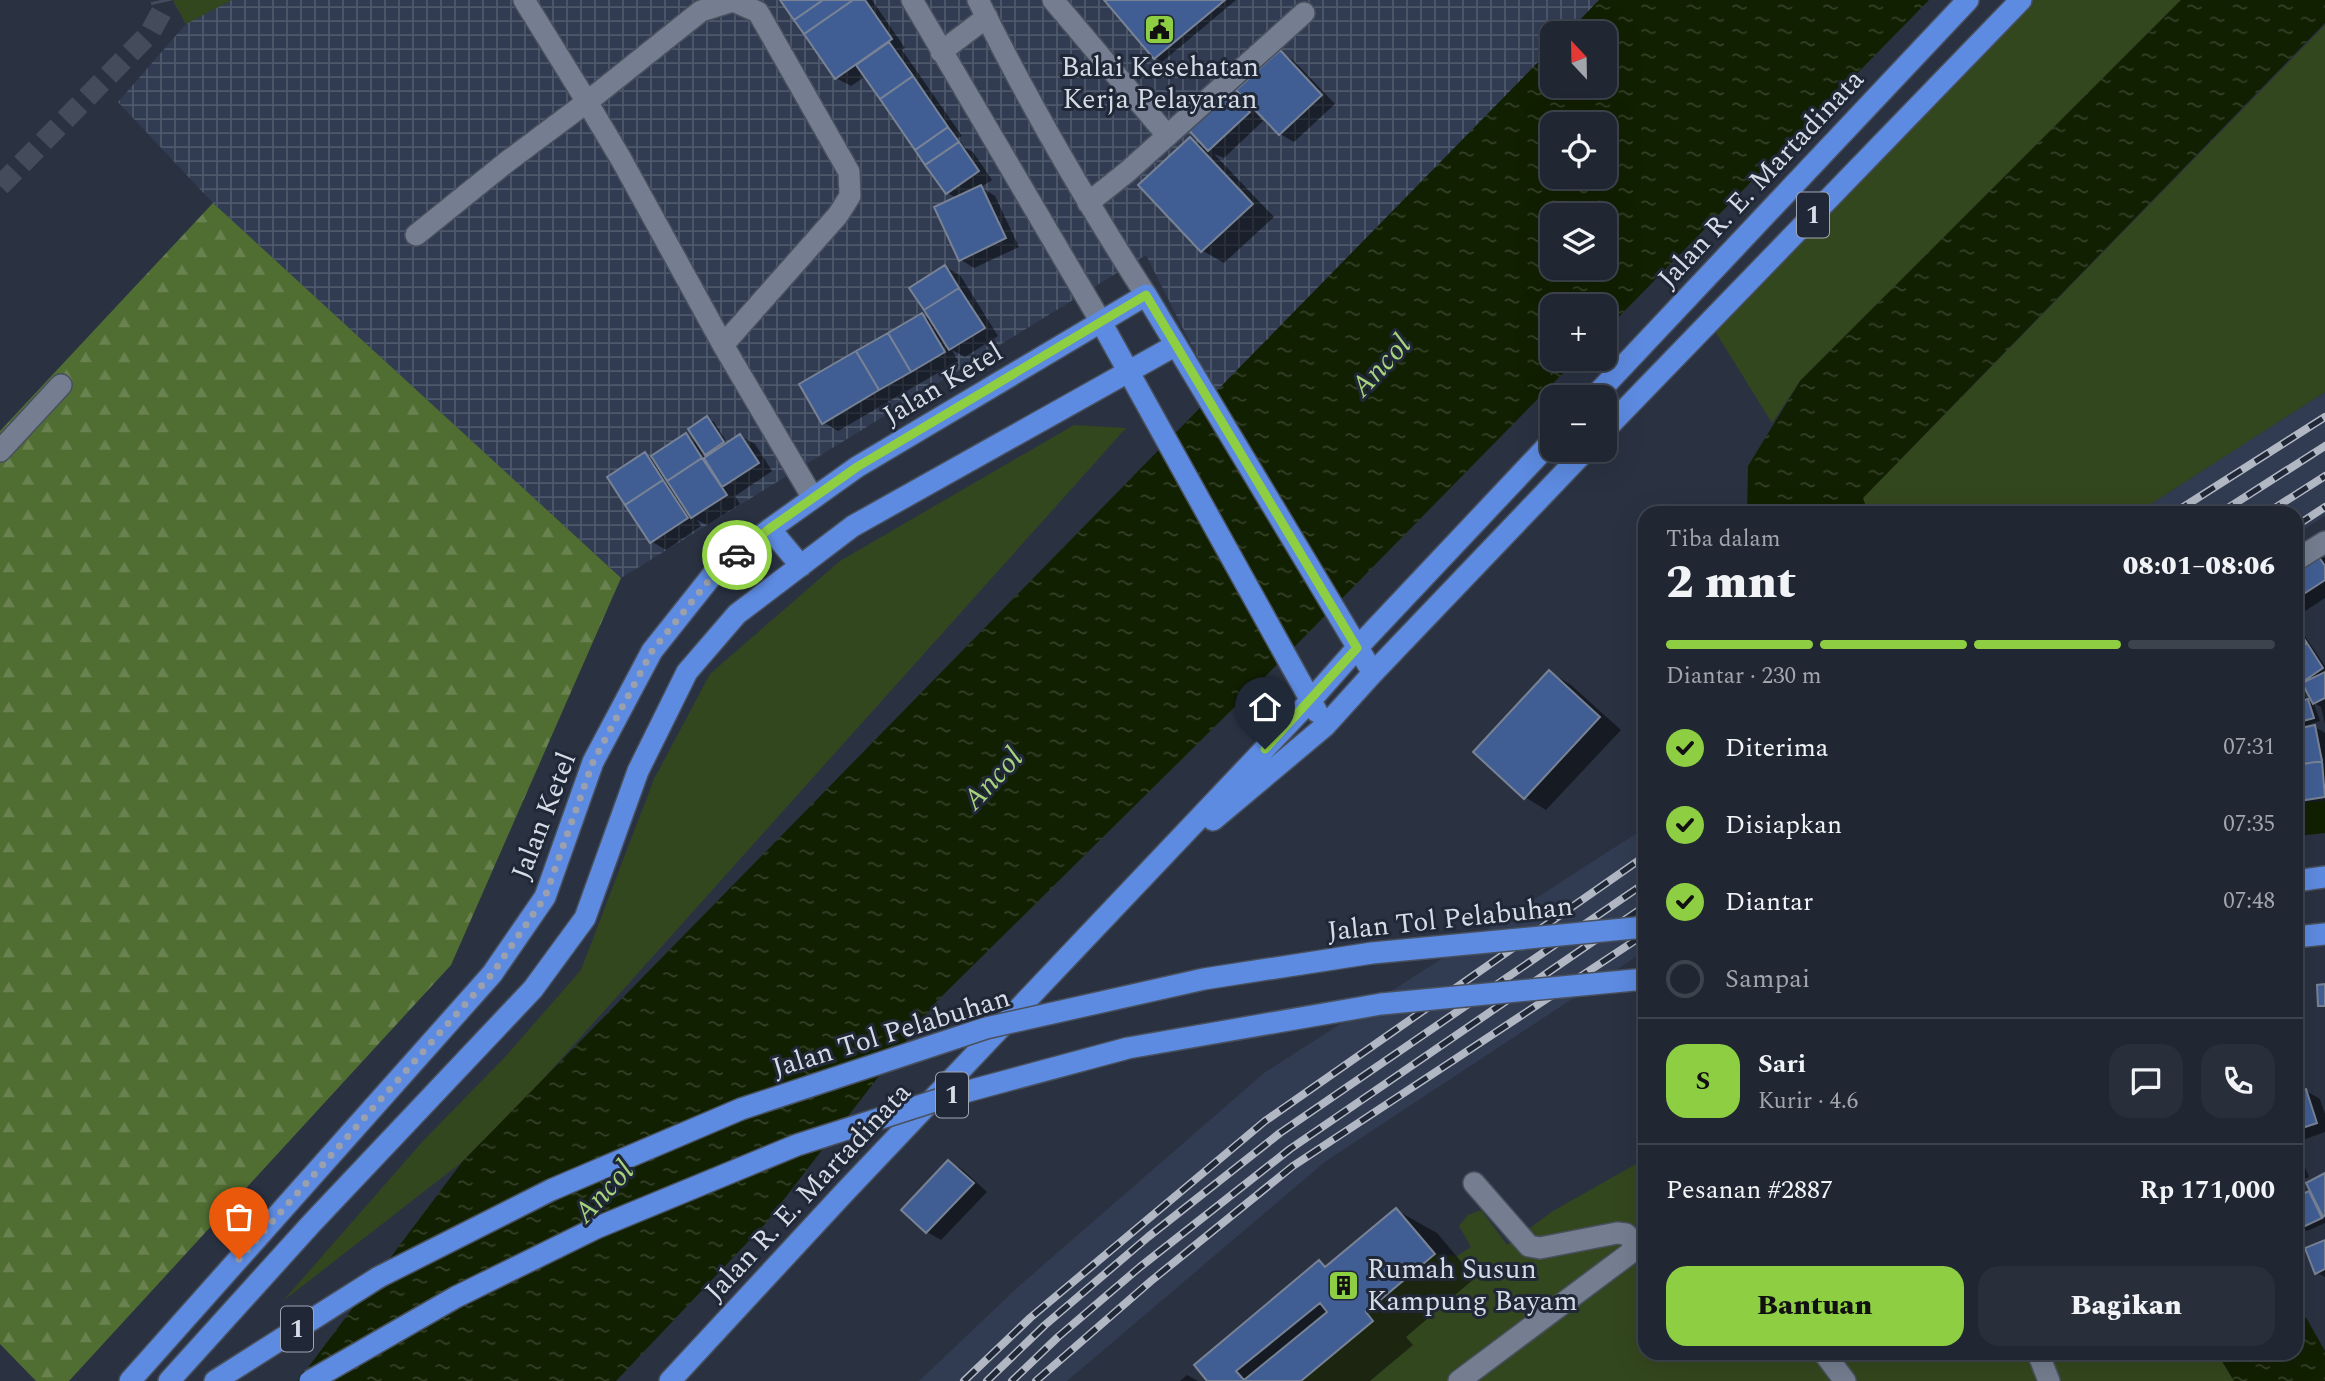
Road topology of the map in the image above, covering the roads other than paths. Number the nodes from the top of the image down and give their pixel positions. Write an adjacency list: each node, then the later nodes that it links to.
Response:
1 (524, 0): 9 (street)
2 (912, 0): 8 (street)
3 (1054, 0): 10 (street)
4 (1968, 0): 18 (highway, Jalan R. E. Martadinata / 1)
5 (2021, 0): 20 (highway, 1)
6 (982, 9): 8 (street); 11 (street)
7 (1304, 13): 10 (street)
8 (941, 52): 14 (street)
9 (587, 103): 12 (street); 15 (street); 15 (street)
10 (1166, 134): 11 (street)
11 (1088, 203): 13 (street)
12 (416, 235)
13 (1146, 295): 14 (highway, Jalan Ketel); 16 (highway)
14 (1101, 322): 17 (highway); 24 (highway, Jalan Ketel)
15 (723, 345): 24 (street)
16 (1176, 345): 17 (highway); 29 (highway)
17 (1130, 372): 28 (highway); 31 (highway)
18 (1605, 385)
19 (61, 386): 21 (street)
20 (1617, 418)
21 (0, 451)
22 (1540, 455): 29 (highway, Jalan R. E. Martadinata / 1)
23 (1575, 462): 30 (highway, Jalan R. E. Martadinata / 1)
24 (813, 498): 25 (highway, Jalan Ketel)
25 (769, 529): 28 (highway); 45 (highway, Jalan Ketel)
26 (2325, 542): 27 (street)
27 (2303, 556)
28 (801, 566): 46 (highway)
29 (1357, 648): 30 (highway); 31 (highway, Jalan R. E. Martadinata / 1)
30 (1373, 673): 32 (highway, Jalan R. E. Martadinata / 1)
31 (1311, 700): 32 (highway); 35 (highway, Jalan R. E. Martadinata / 1)
32 (1325, 726): 35 (highway, Jalan R. E. Martadinata / 1)
33 (2325, 877): 34 (highway)
34 (2303, 880)
35 (1131, 889): 49 (highway, Jalan R. E. Martadinata / 1)
36 (1638, 928): 47 (highway, Jalan Tol Pelabuhan / 1, bridge)
37 (2325, 934): 38 (highway)
38 (2303, 936)
39 (1638, 980): 48 (highway, 1, bridge)
40 (1474, 1183): 41 (street)
41 (1638, 1242)
42 (1638, 1247): 50 (street)
43 (1829, 1360): 51 (street)
44 (2041, 1360): 52 (street)
45 (130, 1381)
46 (169, 1381)
47 (215, 1381)
48 (310, 1381)
49 (670, 1381)
50 (1459, 1381)
51 (1845, 1381)
52 (2049, 1381)

